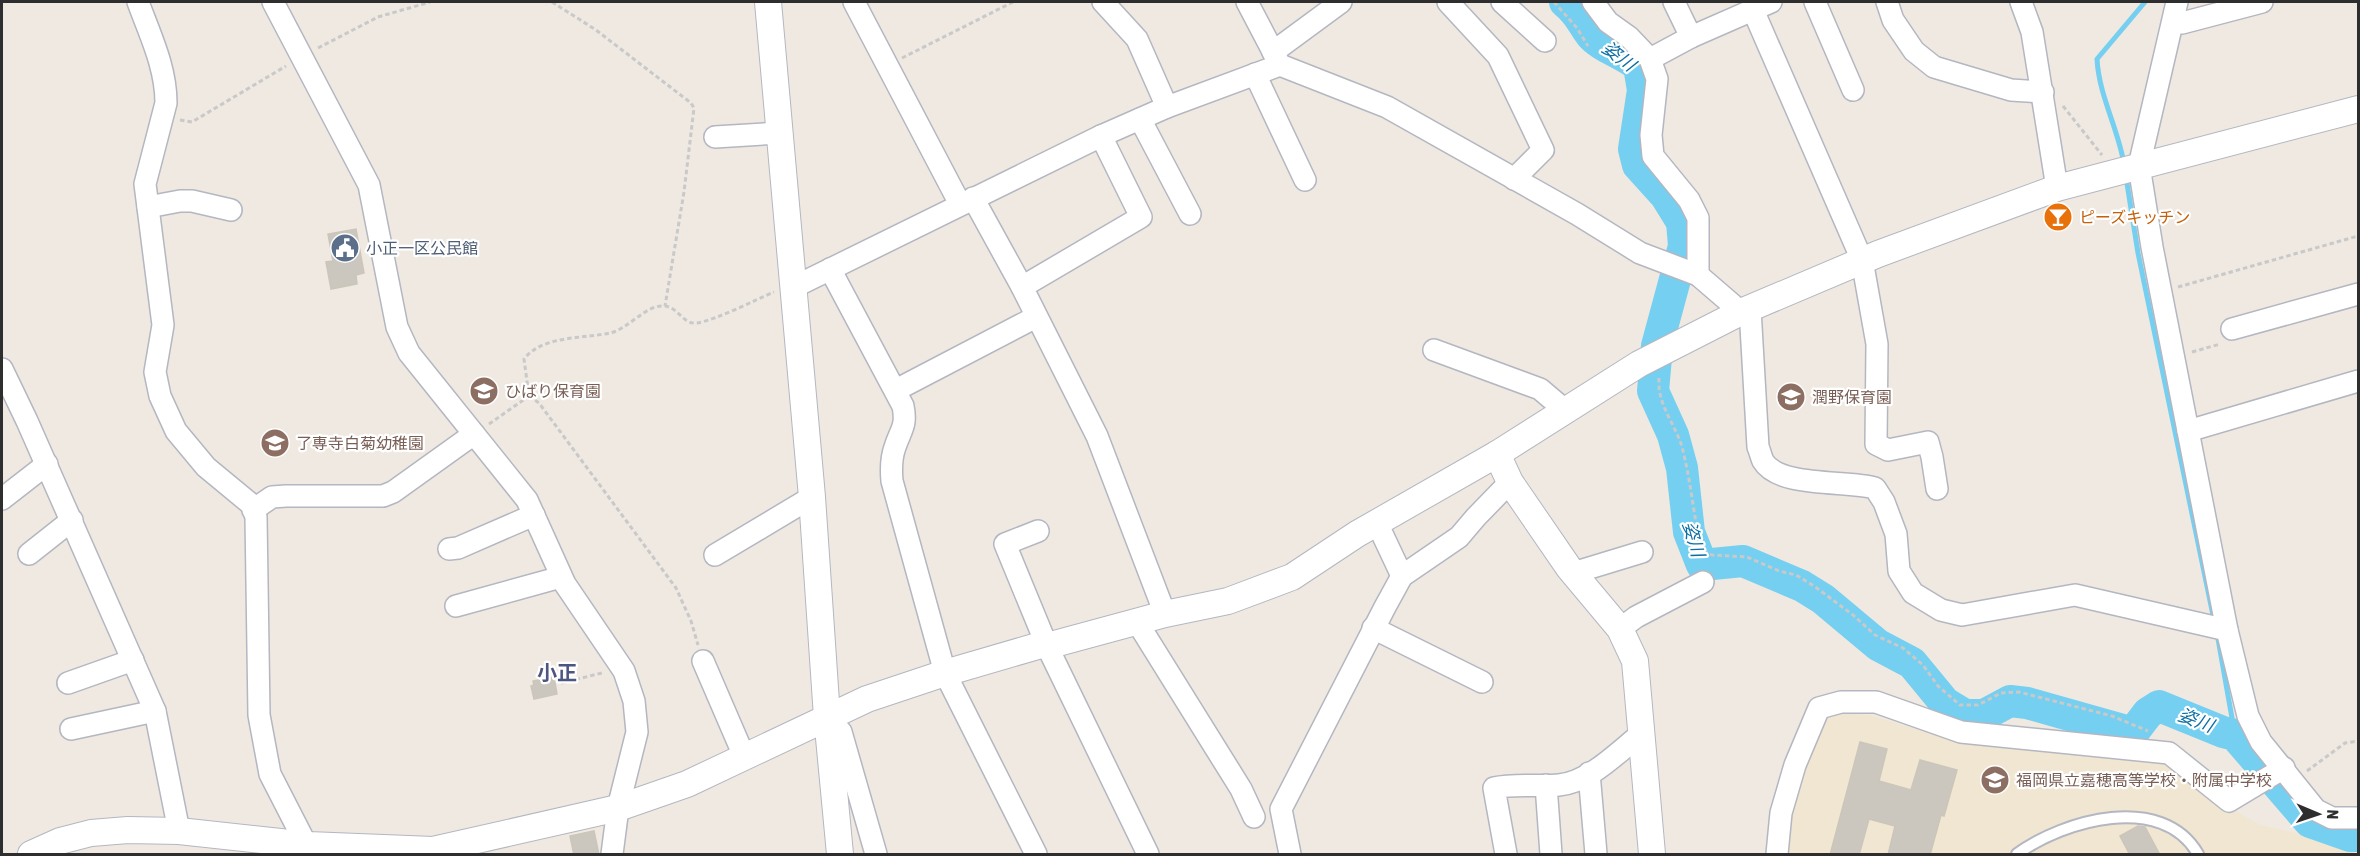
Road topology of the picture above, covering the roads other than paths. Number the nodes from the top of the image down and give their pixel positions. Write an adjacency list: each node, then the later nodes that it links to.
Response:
1 (138, 2): 37 (street)
2 (273, 2): 55 (street)
3 (768, 2): 29 (street)
4 (854, 2): 36 (street)
5 (1103, 2): 26 (street)
6 (1247, 2): 21 (street)
7 (1341, 2): 21 (street)
8 (1448, 2): 33 (street)
9 (1502, 2): 20 (street)
10 (1593, 2): 22 (street)
11 (1674, 2): 19 (street)
12 (1815, 2): 24 (street)
13 (1887, 2): 25 (street)
14 (2021, 2): 25 (street)
15 (2177, 2): 18 (street)
16 (2262, 2): 18 (street)
17 (1762, 6): 19 (street); 40 (street)
18 (2173, 23): 32 (street)
19 (1691, 37): 22 (street)
20 (1545, 41)
21 (1277, 58): 23 (street); 33 (street)
22 (1650, 59): 42 (street)
23 (1255, 74): 26 (street); 34 (street)
24 (1853, 90)
25 (2043, 92): 35 (street)
26 (1167, 107): 28 (street)
27 (2358, 109): 32 (street)
28 (1140, 119): 30 (street); 39 (street)
29 (779, 133): 31 (street); 43 (street)
30 (1101, 136): 36 (street); 44 (street)
31 (715, 137)
32 (2139, 166): 35 (street); 54 (street)
33 (1514, 178): 42 (street)
34 (1305, 180)
35 (2057, 188): 40 (street)
36 (967, 201): 41 (street); 44 (street)
37 (148, 207): 38 (street); 62 (street)
38 (231, 210)
39 (1190, 214)
40 (1862, 260): 46 (street); 59 (street)
41 (830, 269): 43 (street); 52 (street)
42 (1698, 275): 46 (street)
43 (792, 286): 60 (street)
44 (1022, 287): 47 (street)
45 (2358, 294): 48 (street)
46 (1745, 310): 53 (street); 80 (street)
47 (1036, 316): 52 (street); 76 (street)
48 (2232, 329)
49 (1434, 350): 53 (street)
50 (2, 369): 57 (street)
51 (2358, 381): 54 (street)
52 (896, 390): 84 (street)
53 (1566, 411): 56 (street)
54 (2188, 431): 80 (street)
55 (474, 434): 62 (street); 63 (street)
56 (1497, 454): 58 (street); 65 (street)
57 (47, 464): 61 (street); 64 (street)
58 (1510, 482): 71 (street); 72 (street)
59 (1937, 489)
60 (812, 497): 70 (street); 88 (street)
61 (2, 500)
62 (253, 510): 99 (street)
63 (534, 515): 67 (street); 73 (street)
64 (72, 520): 69 (street); 82 (street)
65 (1377, 523): 72 (street); 76 (street)
66 (1038, 531): 81 (street)
67 (449, 549)
68 (1642, 552): 71 (street)
69 (29, 554)
70 (715, 555)
71 (1573, 573): 79 (street)
72 (1402, 576): 78 (street)
73 (561, 577): 75 (street); 95 (street)
74 (1703, 582): 79 (street)
75 (456, 606)
76 (1165, 614): 77 (street)
77 (1137, 622): 81 (street); 96 (street)
78 (1374, 628): 85 (street); 106 (street)
79 (1620, 629): 90 (street)
80 (2228, 630): 93 (street)
81 (1047, 646): 84 (street); 105 (street)
82 (133, 660): 86 (street); 87 (street)
83 (703, 661): 91 (street)
84 (945, 673): 88 (street); 104 (street)
85 (1482, 682)
86 (68, 683)
87 (155, 711): 89 (street); 98 (street)
88 (826, 717): 91 (street); 102 (street); 103 (street)
89 (71, 729)
90 (1641, 734): 92 (street); 110 (street)
91 (744, 756): 95 (street)
92 (1589, 773): 94 (street); 109 (street)
93 (2289, 775): 97 (street); 111 (street)
94 (1546, 785): 107 (street); 108 (street)
95 (618, 808): 99 (street); 101 (street)
96 (1254, 817)
97 (2358, 818)
98 (179, 831): 99 (street); 100 (street)
99 (309, 850)
100 (31, 855)
101 (612, 855)
102 (840, 855)
103 (876, 855)
104 (1036, 855)
105 (1148, 855)
106 (1290, 855)
107 (1506, 855)
108 (1551, 855)
109 (1596, 855)
110 (1652, 855)
111 (1777, 855)
112 (2017, 855): 113 (lane)
113 (2198, 855)

